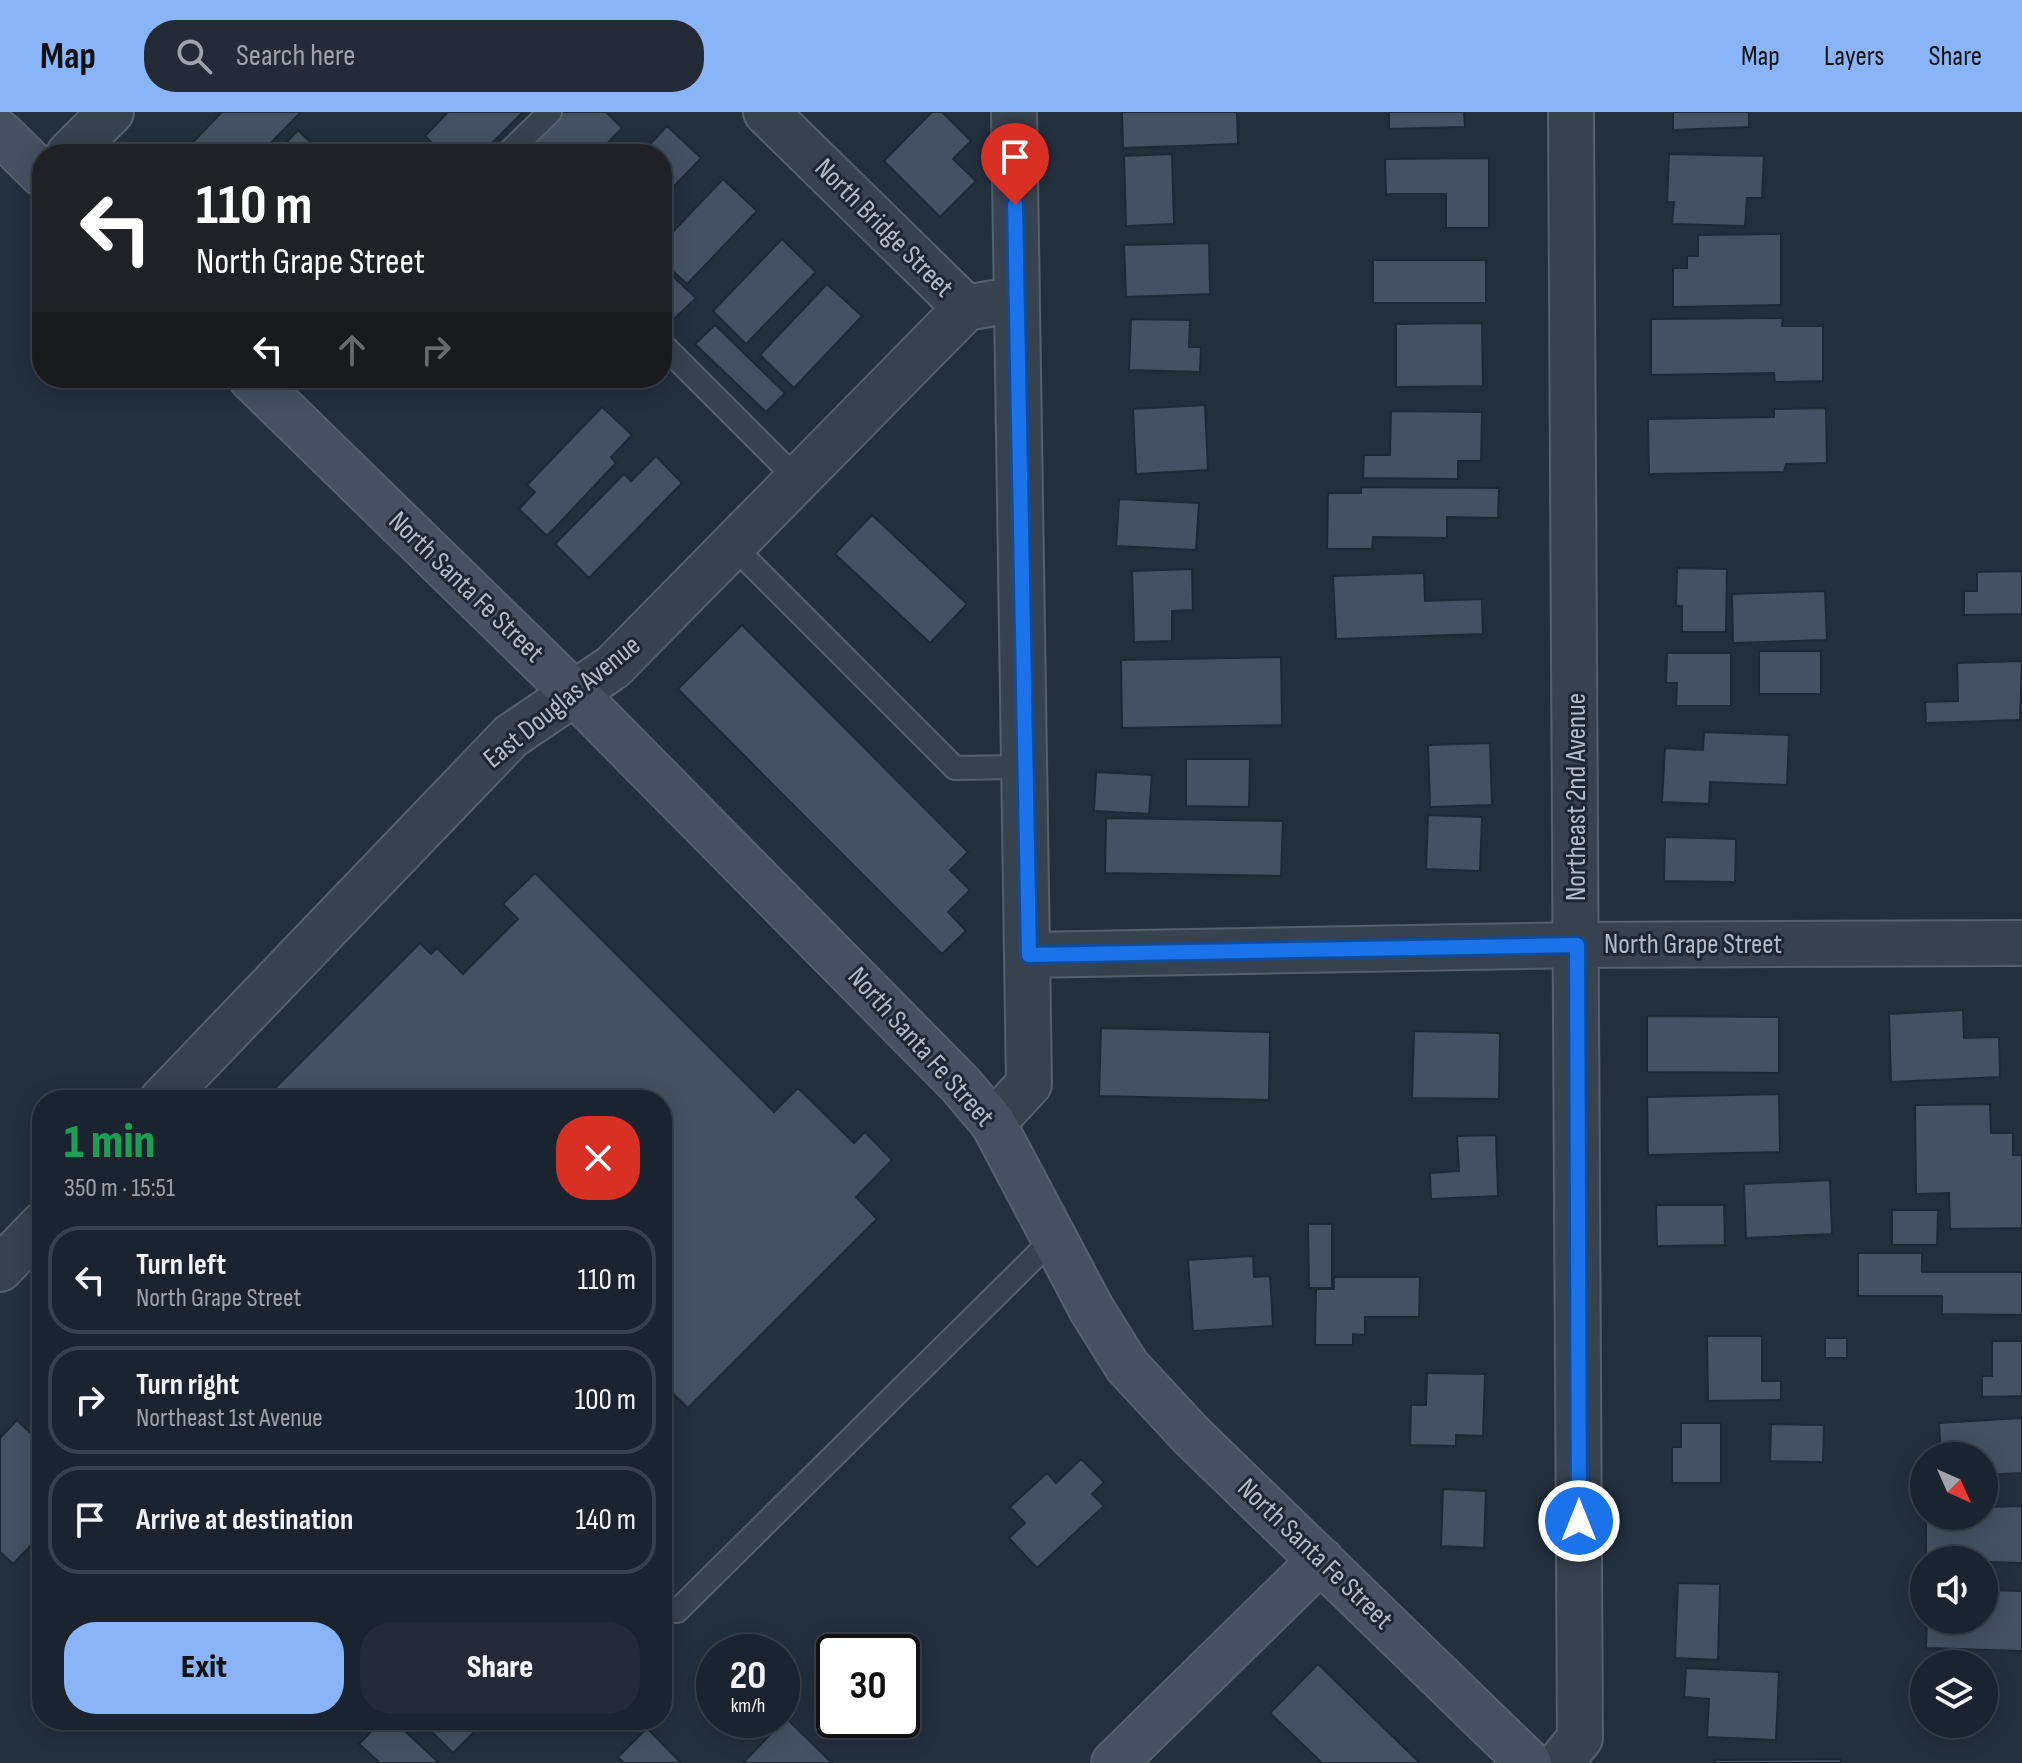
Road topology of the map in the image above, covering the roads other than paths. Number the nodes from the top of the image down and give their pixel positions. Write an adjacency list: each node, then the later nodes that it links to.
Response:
1 (111, 112): 7 (street)
2 (550, 112): 8 (lane)
3 (766, 112): 11 (street, North Bridge Street)
4 (1014, 112): 10 (street)
5 (1571, 112): 19 (street, Northeast 2nd Avenue)
6 (0, 133): 9 (street)
7 (79, 144)
8 (517, 144)
9 (32, 164)
10 (1016, 298): 11 (street, North Bridge Street); 17 (street)
11 (966, 308): 14 (street, East Douglas Avenue)
12 (672, 354): 14 (lane)
13 (261, 388): 16 (street, North Santa Fe Street)
14 (798, 480): 15 (street, East Douglas Avenue)
15 (733, 546): 16 (street, East Douglas Avenue); 17 (lane)
16 (574, 693): 21 (street, East Douglas Avenue); 22 (street, North Santa Fe Street)
17 (1024, 767): 20 (street)
18 (2022, 943): 19 (street, North Grape Street)
19 (1577, 945): 20 (street, North Grape Street); 30 (street, Northeast 2nd Avenue)
20 (1029, 955): 22 (street)
21 (172, 1090)
22 (993, 1123): 24 (street, North Santa Fe Street)
23 (32, 1235): 25 (street)
24 (1055, 1237): 26 (street, North Santa Fe Street); 27 (lane)
25 (0, 1269)
26 (1321, 1560): 28 (street); 29 (street, North Santa Fe Street)
27 (677, 1611)
28 (1114, 1763)
29 (1529, 1763)
30 (1560, 1763)

